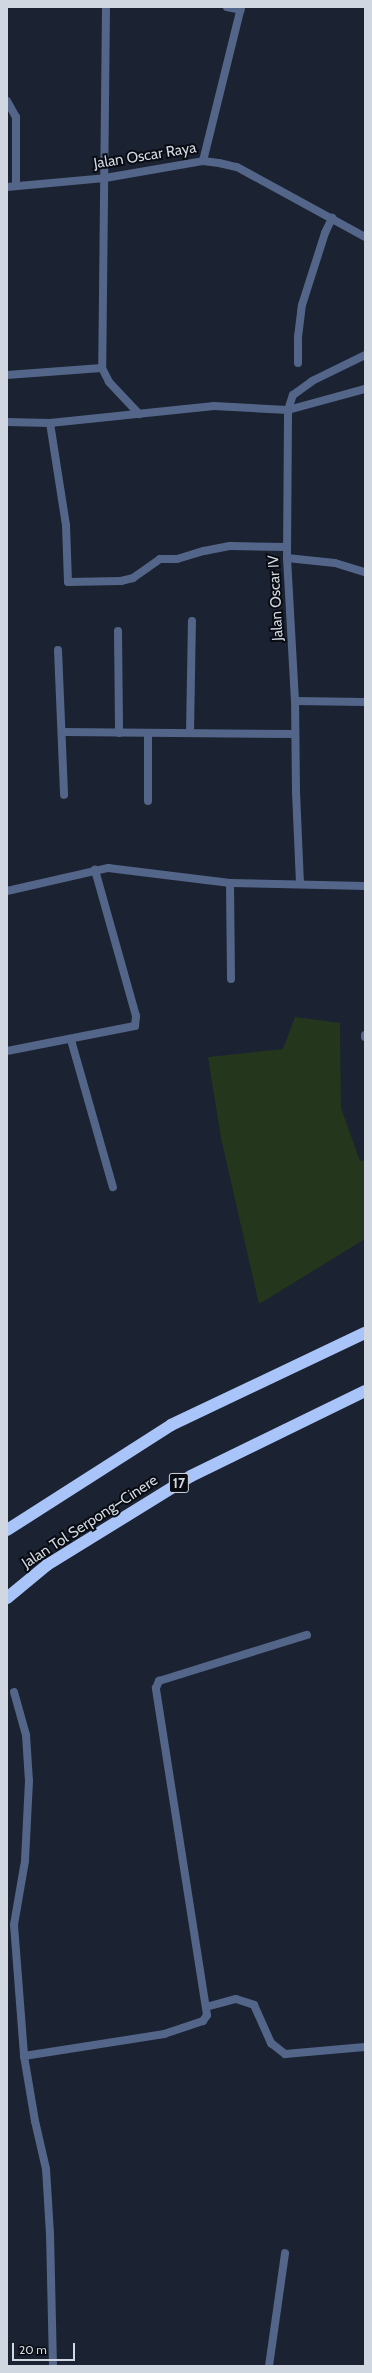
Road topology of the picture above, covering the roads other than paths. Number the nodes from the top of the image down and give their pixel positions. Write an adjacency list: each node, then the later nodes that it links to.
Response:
1 (106, 7): 6 (street)
2 (227, 7): 3 (street)
3 (241, 8): 5 (street)
4 (7, 102): 7 (street)
5 (203, 161): 6 (street, Jalan Oscar Raya); 9 (street, Jalan Oscar Raya)
6 (105, 178): 7 (street, Jalan Oscar Raya); 13 (street)
7 (16, 186): 8 (street, Jalan Oscar Raya)
8 (7, 187)
9 (332, 218): 10 (street, Jalan Oscar Raya); 12 (street)
10 (365, 237)
11 (365, 355): 16 (street, Jalan Oscar IV)
12 (298, 363)
13 (102, 368): 14 (street); 17 (street)
14 (7, 375)
15 (365, 389): 16 (street)
16 (288, 410): 17 (street); 20 (street, Jalan Oscar IV)
17 (139, 414): 19 (street)
18 (7, 422): 19 (street)
19 (50, 423): 20 (street)
20 (287, 547): 21 (street, Jalan Oscar IV)
21 (287, 558): 22 (street); 26 (street, Jalan Oscar IV)
22 (365, 572)
23 (192, 621): 31 (street)
24 (118, 631): 29 (street)
25 (58, 650): 28 (street)
26 (295, 701): 27 (street); 32 (street, Jalan Oscar IV)
27 (365, 702)
28 (63, 732): 29 (street); 33 (street)
29 (120, 733): 30 (street)
30 (148, 733): 31 (street); 34 (street)
31 (190, 733): 32 (street)
32 (295, 734): 37 (street, Jalan Oscar IV)
33 (64, 795)
34 (148, 801)
35 (95, 870): 36 (street); 39 (street); 41 (street)
36 (230, 883): 37 (street); 40 (street)
37 (300, 884): 38 (street)
38 (365, 886)
39 (7, 891)
40 (231, 979)
41 (71, 1040): 42 (street); 43 (street)
42 (7, 1051)
43 (113, 1187)
44 (365, 1333): 46 (highway)
45 (365, 1391): 47 (highway, Jalan Tol Serpong–Cinere / 17)
46 (7, 1530)
47 (7, 1598)
48 (307, 1635): 51 (street)
49 (14, 1692): 50 (street)
50 (10, 1926): 53 (street)
51 (206, 2006): 52 (street); 53 (street)
52 (365, 2047)
53 (24, 2056): 55 (street)
54 (284, 2253): 56 (street)
55 (53, 2366)
56 (269, 2366)

